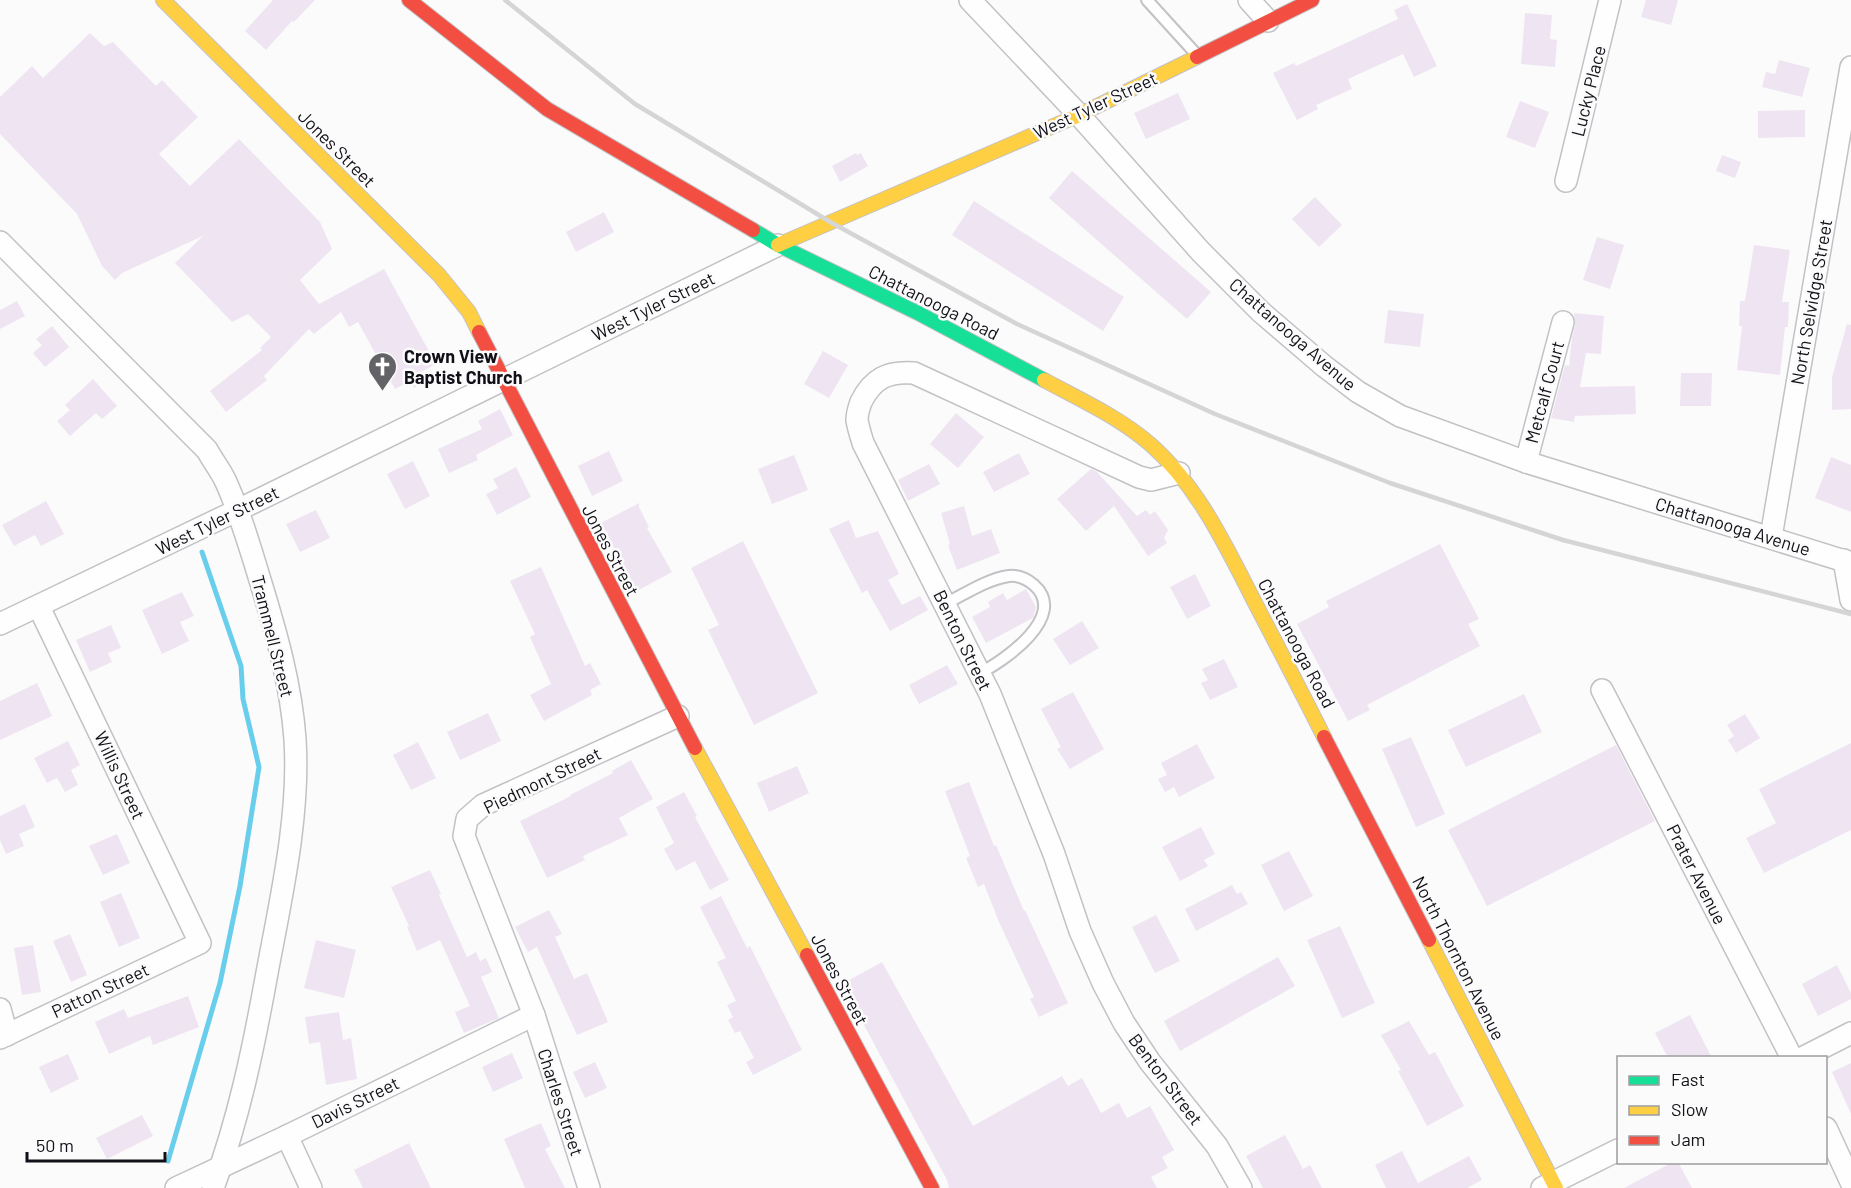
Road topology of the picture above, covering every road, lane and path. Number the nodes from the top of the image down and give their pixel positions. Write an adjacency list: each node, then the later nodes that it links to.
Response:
1 (163, 0): 16 (street, Jones Street)
2 (409, 0): 14 (street, Chattanooga Road)
3 (970, 0): 11 (street, Chattanooga Avenue)
4 (1147, 0): 9 (lane)
5 (1249, 0): 8 (street)
6 (1312, 0): 8 (street, West Tyler Street)
7 (1610, 0): 12 (street, Lucky Place)
8 (1268, 21): 9 (street, West Tyler Street)
9 (1198, 56): 11 (street, West Tyler Street)
10 (1851, 67): 20 (street, North Selvidge Street)
11 (1079, 115): 14 (street, West Tyler Street); 17 (street, Chattanooga Avenue)
12 (1566, 181)
13 (0, 242): 19 (street, Trammell Street)
14 (778, 244): 16 (street, West Tyler Street); 18 (street, Chattanooga Road)
15 (1563, 322): 17 (street, Metcalf Court)
16 (503, 379): 19 (street, West Tyler Street); 28 (street, Jones Street)
17 (1526, 462): 20 (street, Chattanooga Avenue)
18 (1179, 473): 23 (street, Benton Street); 29 (street, Chattanooga Road)
19 (238, 510): 24 (street, West Tyler Street); 40 (street, Trammell Street)
20 (1771, 537): 21 (street, Chattanooga Avenue)
21 (1847, 562): 22 (street)
22 (1851, 600)
23 (945, 604): 26 (street, Benton Street); 26 (lane)
24 (39, 607): 25 (street, West Tyler Street); 30 (street, Willis Street)
25 (0, 624)
26 (980, 673): 48 (street, Benton Street)
27 (1602, 690): 35 (street, Prater Avenue)
28 (678, 716): 32 (street, Piedmont Street); 47 (street, Jones Street)
29 (1329, 744): 42 (street, North Thornton Avenue)
30 (200, 943): 34 (street, Patton Street)
31 (0, 1009): 34 (street)
32 (534, 1015): 38 (street, Davis Street); 46 (street, Charles Street)
33 (1851, 1033): 36 (street)
34 (3, 1036)
35 (1791, 1056)
36 (1806, 1056)
37 (1827, 1130): 41 (street)
38 (287, 1136): 40 (street, Davis Street); 45 (street)
39 (1617, 1151): 42 (street)
40 (221, 1166): 43 (street, Davis Street); 44 (street, Trammell Street)
41 (1851, 1182)
42 (1550, 1186)
43 (176, 1188)
44 (213, 1188)
45 (311, 1188)
46 (589, 1188)
47 (932, 1188)
48 (1241, 1188)

